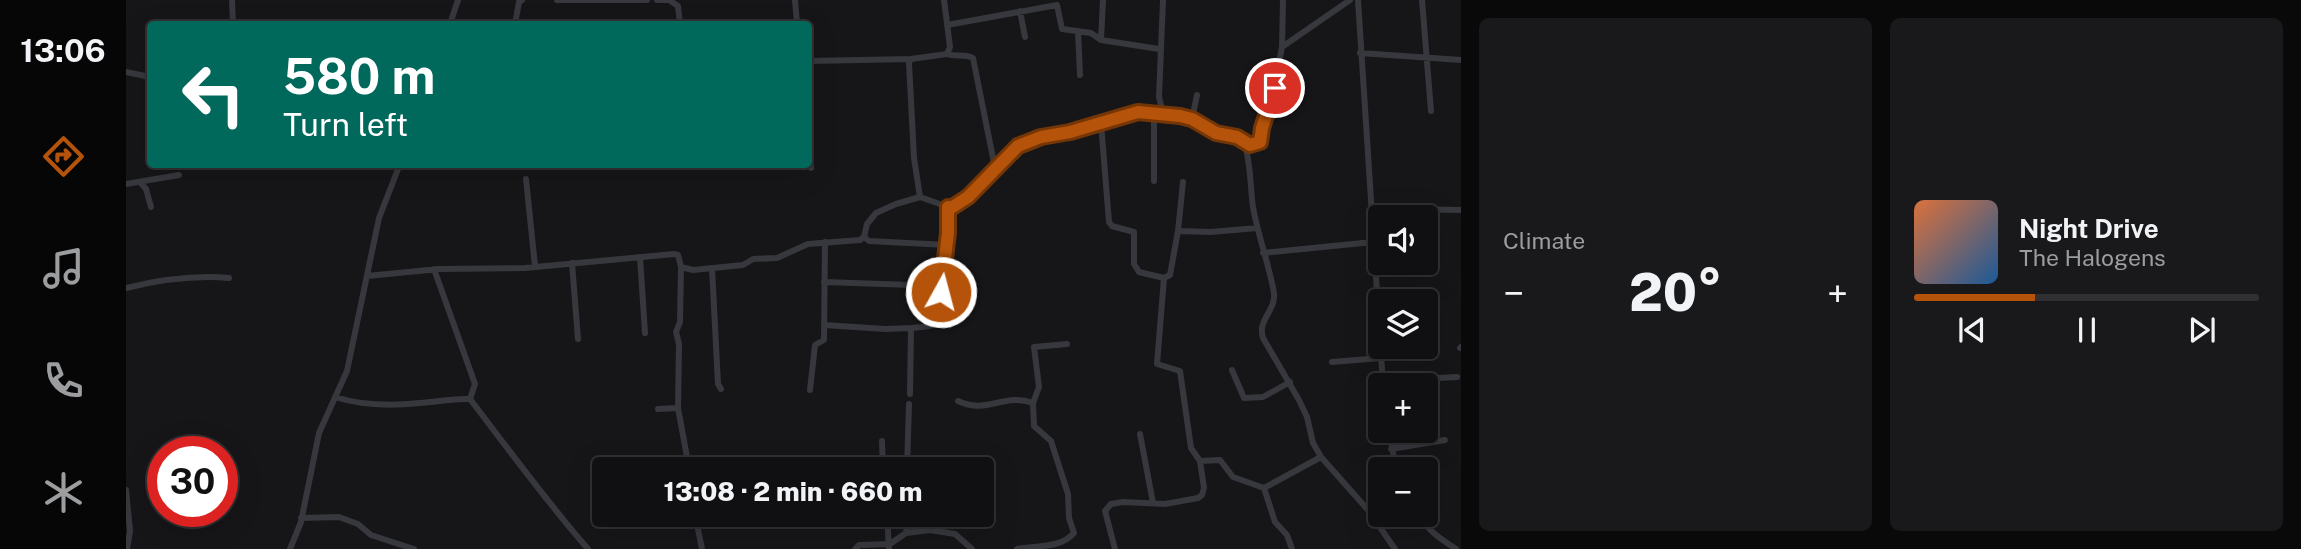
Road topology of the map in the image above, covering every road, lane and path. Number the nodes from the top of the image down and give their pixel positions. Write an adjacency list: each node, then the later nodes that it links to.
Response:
1 (232, 0): 17 (street)
2 (457, 0): 18 (street)
3 (522, 0): 19 (street)
4 (557, 0): 5 (street)
5 (647, 0)
6 (657, 0): 20 (street)
7 (794, 0): 21 (street)
8 (944, 0): 22 (street)
9 (1102, 0): 25 (street)
10 (1163, 0): 27 (street)
11 (1283, 0): 26 (street)
12 (1350, 0): 26 (street)
13 (1358, 0): 14 (street); 28 (street)
14 (1366, 0)
15 (1422, 0): 30 (street)
16 (1020, 10): 22 (street); 23 (street); 24 (street)
17 (233, 21)
18 (451, 21)
19 (516, 21)
20 (680, 21)
21 (797, 21)
22 (947, 25): 29 (street)
23 (1077, 31): 25 (street); 35 (street)
24 (1025, 37)
25 (1101, 40): 27 (street)
26 (1282, 47): 43 (street)
27 (1159, 49): 40 (street)
28 (1360, 52): 30 (street); 53 (street)
29 (947, 54): 31 (street); 45 (street)
30 (1426, 58): 32 (street); 38 (street)
31 (911, 59): 33 (street); 52 (street)
32 (1461, 60)
33 (812, 61)
34 (126, 72): 36 (street)
35 (1080, 75)
36 (147, 76)
37 (1197, 95): 41 (street)
38 (1431, 111)
39 (1154, 112): 40 (street); 42 (street); 48 (street)
40 (1163, 113): 41 (street)
41 (1192, 119): 43 (street)
42 (1101, 123): 45 (street); 73 (street)
43 (1244, 142): 58 (street)
44 (398, 168): 71 (street)
45 (995, 168): 55 (street)
46 (179, 175): 49 (street)
47 (526, 179): 67 (street)
48 (1154, 181)
49 (140, 182): 51 (street); 54 (street)
50 (1183, 182): 59 (street)
51 (126, 184)
52 (920, 197): 55 (street); 60 (street)
53 (1371, 205)
54 (151, 206)
55 (948, 207): 63 (street)
56 (1438, 210): 57 (street)
57 (1461, 210)
58 (1258, 228): 59 (street); 64 (street)
59 (1178, 231): 73 (street)
60 (864, 237): 61 (street); 63 (street)
61 (825, 242): 69 (street); 74 (street)
62 (1368, 242): 64 (street)
63 (947, 245): 75 (street)
64 (1263, 253): 87 (street)
65 (640, 257): 66 (street); 68 (street); 79 (street)
66 (572, 262): 67 (street); 80 (street)
67 (535, 266): 70 (street)
68 (681, 267): 69 (street); 96 (street)
69 (712, 268): 88 (street)
70 (434, 269): 71 (street); 92 (street)
71 (367, 276): 91 (street)
72 (229, 278): 76 (street)
73 (1164, 278): 108 (street)
74 (824, 282): 75 (street); 77 (street)
75 (942, 286): 78 (street)
76 (126, 288)
77 (824, 325): 78 (street); 89 (street)
78 (912, 328): 90 (street)
79 (645, 333)
80 (578, 339)
81 (1067, 344): 94 (street)
82 (1369, 359): 83 (street)
83 (1332, 362)
84 (1232, 370): 87 (street)
85 (1457, 377): 86 (street)
86 (1438, 379)
87 (1290, 382): 106 (street)
88 (720, 388)
89 (810, 390)
90 (910, 394)
91 (335, 397): 92 (street); 112 (street)
92 (470, 399): 122 (street)
93 (958, 401): 94 (street)
94 (1032, 403): 126 (street)
95 (909, 404): 105 (street)
96 (678, 408): 97 (street); 103 (street)
97 (658, 409)
98 (1140, 434): 111 (street)
99 (1445, 440): 102 (street)
100 (882, 441): 104 (street)
101 (1390, 443): 102 (street)
102 (1391, 449): 107 (street)
103 (687, 457)
104 (883, 457)
105 (907, 457)
106 (1321, 457): 109 (street); 129 (street)
107 (1393, 457)
108 (1200, 461): 109 (street); 111 (street)
109 (1264, 488): 128 (street)
110 (126, 490): 119 (street)
111 (1153, 503): 127 (street)
112 (301, 518): 120 (street); 121 (street)
113 (697, 527): 123 (street)
114 (888, 527): 118 (street)
115 (907, 527): 117 (street)
116 (1427, 527): 130 (street)
117 (906, 533): 118 (street); 125 (street)
118 (889, 546): 124 (street)
119 (127, 549)
120 (290, 549)
121 (414, 549)
122 (588, 549)
123 (702, 549)
124 (855, 549)
125 (972, 549)
126 (1017, 549)
127 (1115, 549)
128 (1292, 549)
129 (1395, 549)
130 (1456, 549)

